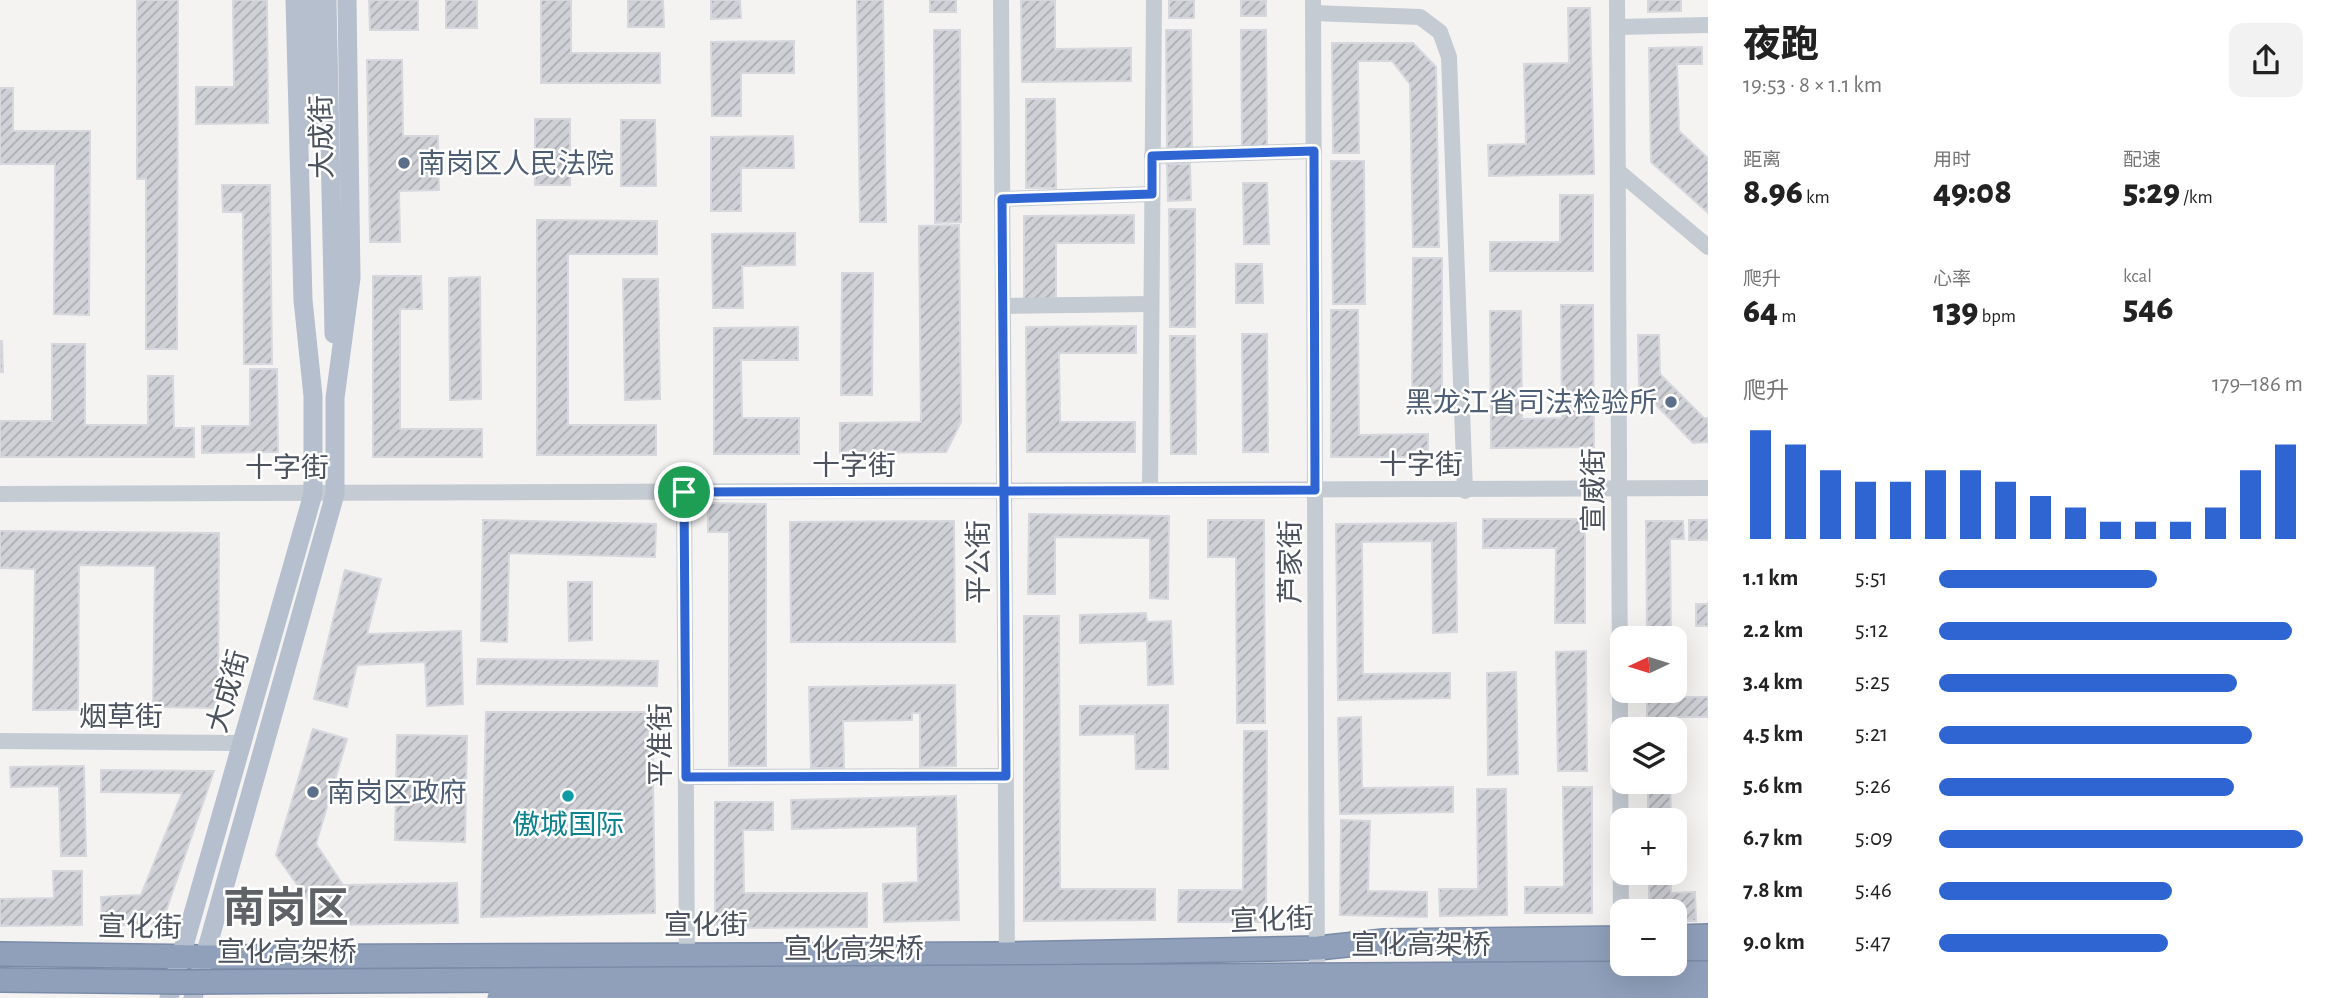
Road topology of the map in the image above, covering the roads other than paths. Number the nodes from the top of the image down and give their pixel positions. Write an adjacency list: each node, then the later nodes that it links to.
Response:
1 (295, 0): 19 (main road, 大成街)
2 (310, 0): 19 (main road, 大成街)
3 (327, 0): 20 (main road, 大成街)
4 (346, 0): 20 (main road, 大成街)
5 (1001, 0): 15 (street, 平公街)
6 (1154, 0): 12 (street)
7 (1617, 0): 10 (street, 宣威街)
8 (1313, 7): 11 (street, 芦家街); 26 (street)
9 (1708, 25): 10 (street)
10 (1617, 27): 13 (street, 宣威街)
11 (1314, 151): 12 (street); 24 (street, 芦家街)
12 (1152, 156): 14 (street)
13 (1618, 171): 16 (street); 22 (street, 宣威街)
14 (1152, 194): 15 (street); 17 (street)
15 (1002, 199): 18 (street, 平公街)
16 (1708, 247)
17 (1151, 304): 18 (street); 23 (street)
18 (1003, 306): 25 (street, 平公街)
19 (313, 396): 29 (main road, 大成街)
20 (335, 398): 30 (main road, 大成街)
21 (1708, 488): 22 (street, 十字街)
22 (1619, 489): 26 (street, 十字街); 35 (street, 宣威街)
23 (1150, 490): 24 (street, 十字街); 25 (street, 十字街)
24 (1315, 490): 26 (street, 十字街); 40 (street, 芦家街)
25 (1004, 491): 27 (street, 十字街); 33 (street, 平公街)
26 (1465, 491)
27 (684, 492): 30 (street, 十字街); 34 (street, 平准街)
28 (0, 494): 29 (street, 十字街)
29 (313, 494): 30 (street, 十字街); 32 (main road, 大成街)
30 (335, 494): 47 (main road, 大成街)
31 (0, 741): 32 (street, 烟草街)
32 (241, 743): 46 (main road, 大成街)
33 (1006, 776): 34 (street); 43 (street, 平公街)
34 (686, 777): 42 (street, 平准街)
35 (1622, 899)
36 (1708, 936): 37 (highway)
37 (1687, 937)
38 (1610, 943): 40 (highway, 宣化街)
39 (1610, 944): 40 (highway)
40 (1318, 948): 43 (highway, 宣化街); 56 (street, 芦家街)
41 (0, 954): 46 (highway, 宣化街)
42 (687, 954): 43 (highway, 宣化街); 47 (highway, 宣化街); 54 (street, 平准街)
43 (1007, 954): 55 (street, 平公街)
44 (1687, 955): 45 (highway)
45 (1708, 955)
46 (181, 956): 47 (highway, 宣化街); 51 (main road, 大成街)
47 (205, 957): 52 (main road, 大成街)
48 (1708, 973): 49 (highway, 宣化高架桥, bridge)
49 (0, 980)
50 (1708, 991): 53 (highway, 宣化高架桥, bridge)
51 (169, 998)
52 (193, 998)
53 (499, 998)
54 (687, 998)
55 (1008, 998)
56 (1317, 998)

